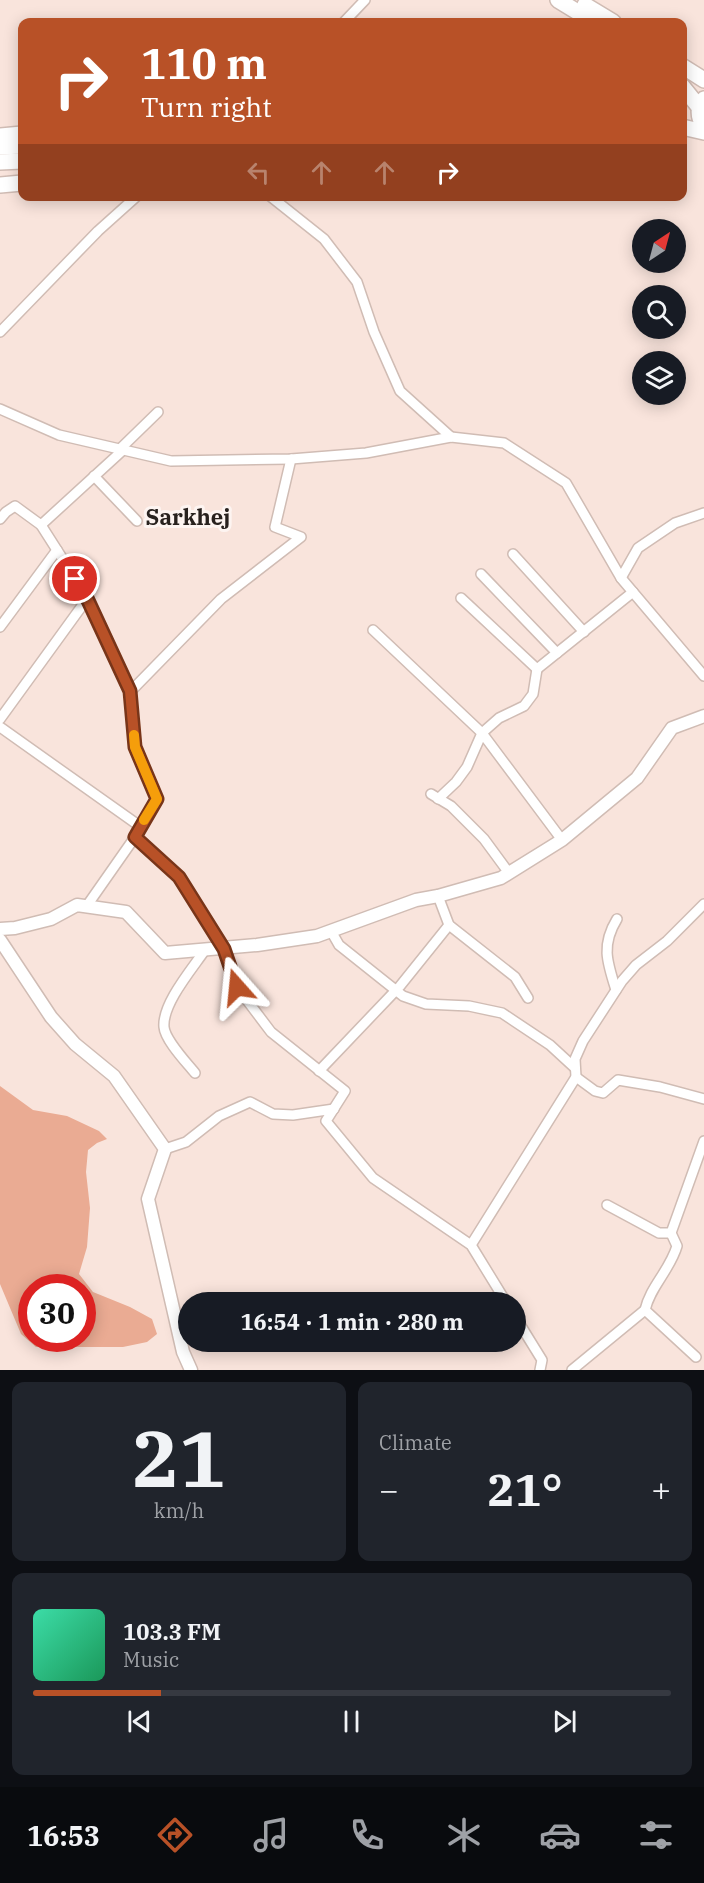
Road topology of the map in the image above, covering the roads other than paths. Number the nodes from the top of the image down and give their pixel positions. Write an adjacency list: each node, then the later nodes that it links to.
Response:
1 (365, 0): 4 (street)
2 (558, 0): 5 (main road)
3 (577, 0): 6 (main road)
4 (348, 18)
5 (587, 18)
6 (606, 18)
7 (687, 68): 8 (main road)
8 (701, 74)
9 (687, 90): 10 (main road)
10 (702, 103): 11 (main road); 12 (main road)
11 (687, 107)
12 (704, 127)
13 (687, 129): 14 (main road)
14 (704, 132)
15 (18, 134): 16 (main road)
16 (0, 136)
17 (18, 146): 18 (main road)
18 (0, 147)
19 (18, 161): 20 (main road)
20 (0, 162)
21 (18, 183): 22 (main road)
22 (0, 185)
23 (131, 201): 25 (street)
24 (276, 201): 28 (street)
25 (0, 332)
26 (0, 409): 29 (street)
27 (158, 412): 29 (street)
28 (451, 437): 30 (street); 39 (street)
29 (122, 450): 30 (street); 31 (street)
30 (291, 459): 49 (street)
31 (94, 476): 34 (street); 35 (street)
32 (704, 513): 39 (street)
33 (0, 519): 35 (street)
34 (136, 521)
35 (41, 525): 36 (street)
36 (57, 550): 42 (street); 43 (street)
37 (513, 554): 45 (street)
38 (481, 574): 46 (street)
39 (621, 579): 40 (street)
40 (633, 592): 45 (street); 48 (street)
41 (461, 598): 47 (street)
42 (87, 599): 49 (street); 51 (street)
43 (0, 627)
44 (373, 630): 53 (street)
45 (584, 632): 46 (street)
46 (557, 653): 47 (street)
47 (537, 669): 53 (street)
48 (704, 676)
49 (130, 692): 54 (street)
50 (704, 716): 56 (street)
51 (0, 719)
52 (0, 727): 54 (street)
53 (482, 733): 56 (street); 57 (street)
54 (141, 827): 55 (street)
55 (135, 837): 60 (street); 66 (street)
56 (562, 840): 57 (street)
57 (509, 873): 58 (street)
58 (438, 896): 62 (street); 64 (street)
59 (704, 904): 68 (street)
60 (86, 907): 63 (street); 67 (street)
61 (617, 919): 68 (street)
62 (449, 925): 69 (street); 70 (street)
63 (0, 929)
64 (331, 931): 66 (street); 69 (street)
65 (0, 939): 77 (street)
66 (224, 949): 67 (street); 71 (street)
67 (205, 950): 72 (street)
68 (616, 990): 73 (street)
69 (395, 991): 71 (street); 73 (street)
70 (528, 998)
71 (319, 1071): 75 (street)
72 (195, 1073)
73 (575, 1073): 74 (street); 80 (street)
74 (704, 1099)
75 (334, 1109): 77 (street); 80 (street)
76 (704, 1141): 79 (street)
77 (165, 1149): 85 (street)
78 (607, 1205): 79 (street)
79 (671, 1233): 82 (street)
80 (471, 1245): 81 (street)
81 (500, 1292)
82 (645, 1310): 84 (street); 87 (street)
83 (526, 1334): 86 (street)
84 (696, 1356)
85 (191, 1370)
86 (540, 1370)
87 (572, 1370)

